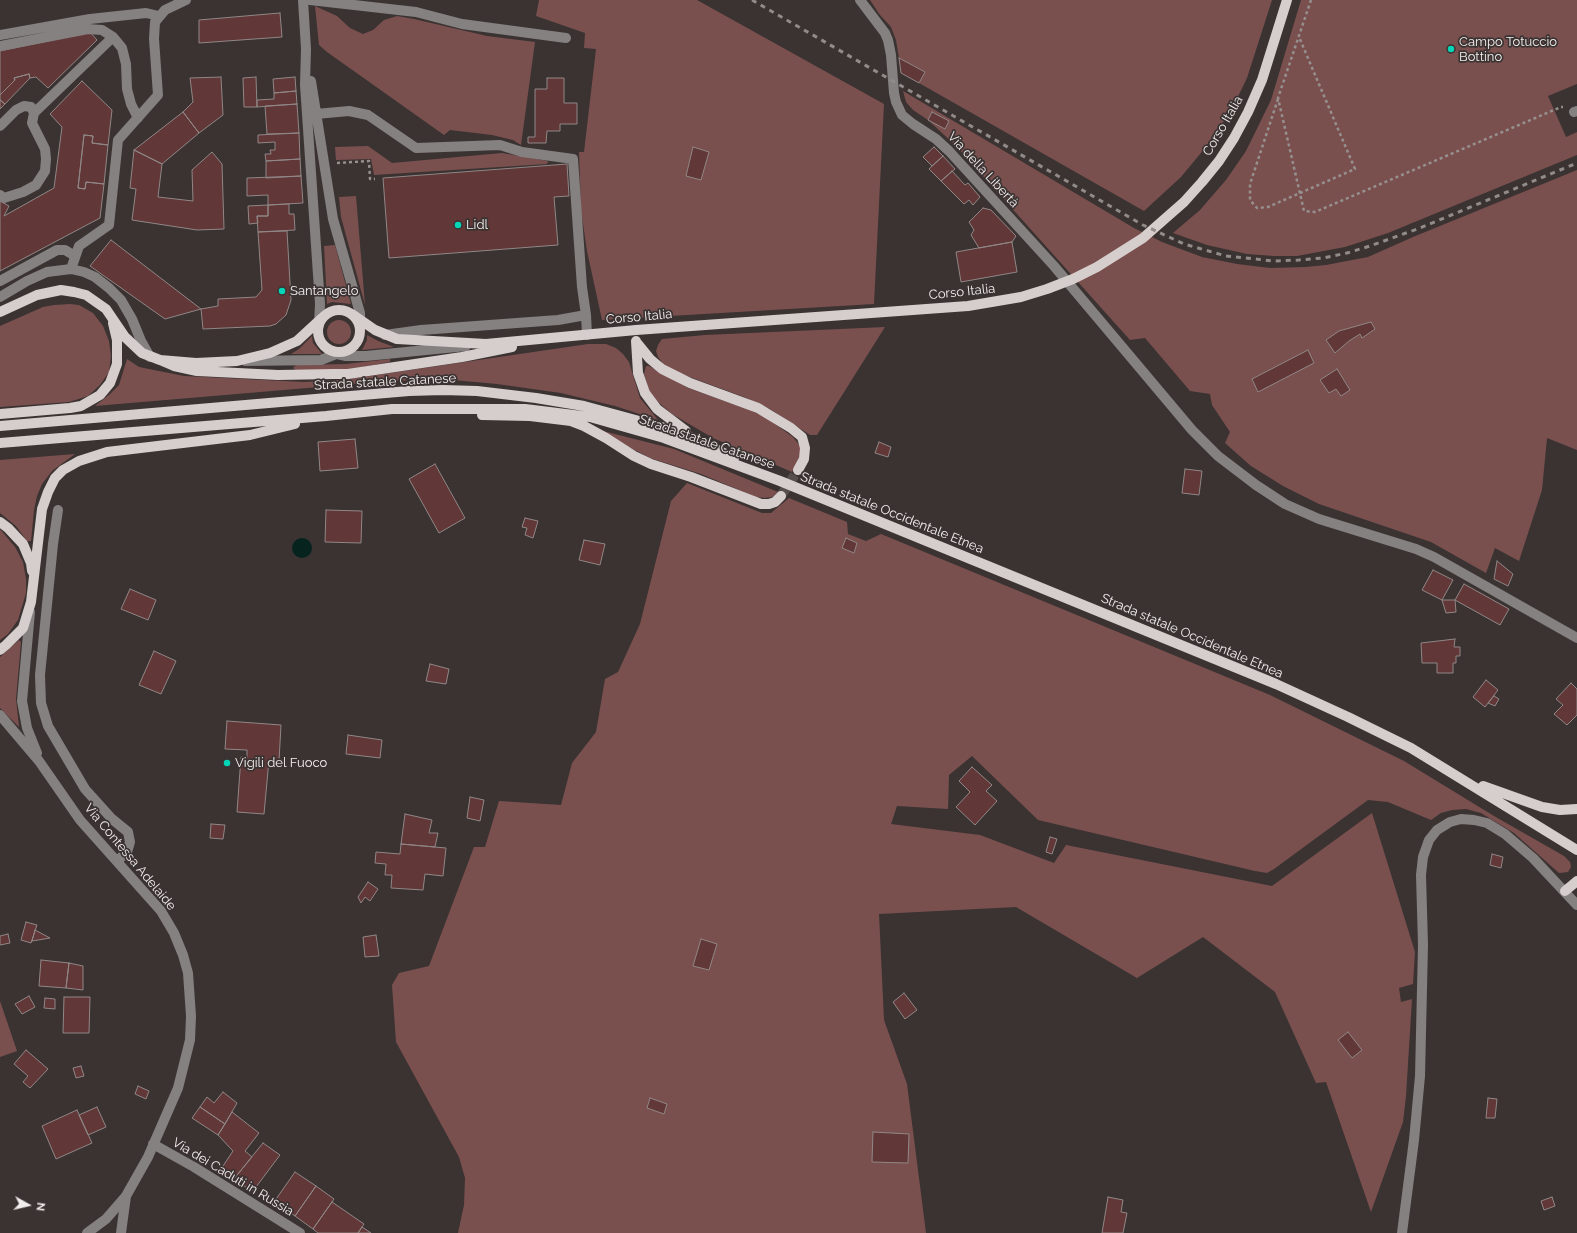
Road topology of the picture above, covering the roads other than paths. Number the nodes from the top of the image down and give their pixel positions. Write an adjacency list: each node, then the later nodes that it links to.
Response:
1 (186, 0): 6 (street)
2 (303, 0): 11 (street)
3 (310, 0): 9 (street)
4 (860, 0): 49 (street, Via della Libertà)
5 (1287, 0): 26 (main road, Corso Italia)
6 (159, 16): 7 (street); 14 (street)
7 (0, 35)
8 (113, 36): 10 (street); 12 (street); 14 (street)
9 (566, 38)
10 (0, 46)
11 (306, 49): 13 (street); 24 (street)
12 (34, 113): 15 (street); 16 (street)
13 (316, 114): 22 (street); 25 (street)
14 (138, 118): 17 (street)
15 (0, 126)
16 (0, 196)
17 (76, 256): 18 (street); 19 (street)
18 (71, 269): 20 (street); 33 (street)
19 (0, 281)
20 (0, 297)
21 (0, 312): 23 (main road)
22 (586, 315): 27 (street); 28 (street)
23 (112, 317): 33 (main road); 37 (main road)
24 (320, 322): 25 (main road); 32 (main road); 35 (main road)
25 (360, 325): 27 (main road, Corso Italia); 32 (main road)
26 (636, 330): 28 (main road, Corso Italia); 30 (main road)
27 (385, 335): 31 (main road, Corso Italia)
28 (587, 335): 29 (main road, Corso Italia)
29 (568, 336): 31 (main road, Corso Italia); 34 (main road)
30 (636, 343): 40 (main road); 42 (main road)
31 (486, 344): 32 (street)
32 (337, 353): 35 (street)
33 (150, 357): 34 (main road)
34 (160, 360): 35 (main road)
35 (237, 361)
36 (392, 409): 38 (main road, Strada statale Catanese); 43 (main road, Strada statale Catanese); 44 (main road)
37 (0, 414)
38 (326, 416): 41 (main road, Strada statale Catanese); 47 (main road)
39 (0, 426): 40 (main road, Strada statale Catanese)
40 (695, 439): 43 (main road, Strada statale Catanese)
41 (0, 443)
42 (798, 470)
43 (780, 481): 53 (main road, Strada statale Occidentale Etnea)
44 (781, 496)
45 (58, 510): 56 (street)
46 (0, 522): 47 (main road)
47 (34, 579): 48 (main road)
48 (32, 602): 50 (main road); 52 (street)
49 (1577, 638)
50 (0, 650)
51 (0, 715): 52 (street)
52 (39, 761): 56 (street, Via Contessa Adelaide)
53 (1463, 779): 54 (main road); 55 (main road, Strada statale Occidentale Etnea)
54 (1577, 809)
55 (1577, 850)
56 (117, 861): 60 (street, Via Contessa Adelaide)
57 (1577, 881): 58 (main road)
58 (1566, 892): 59 (street); 65 (street)
59 (1577, 905)
60 (153, 1144): 61 (street, Via Contessa Adelaide); 64 (street, Via dei Caduti in Russia)
61 (126, 1196): 62 (street, Via Contessa Adelaide); 63 (street)
62 (87, 1233)
63 (120, 1233)
64 (300, 1233)
65 (1402, 1233)

